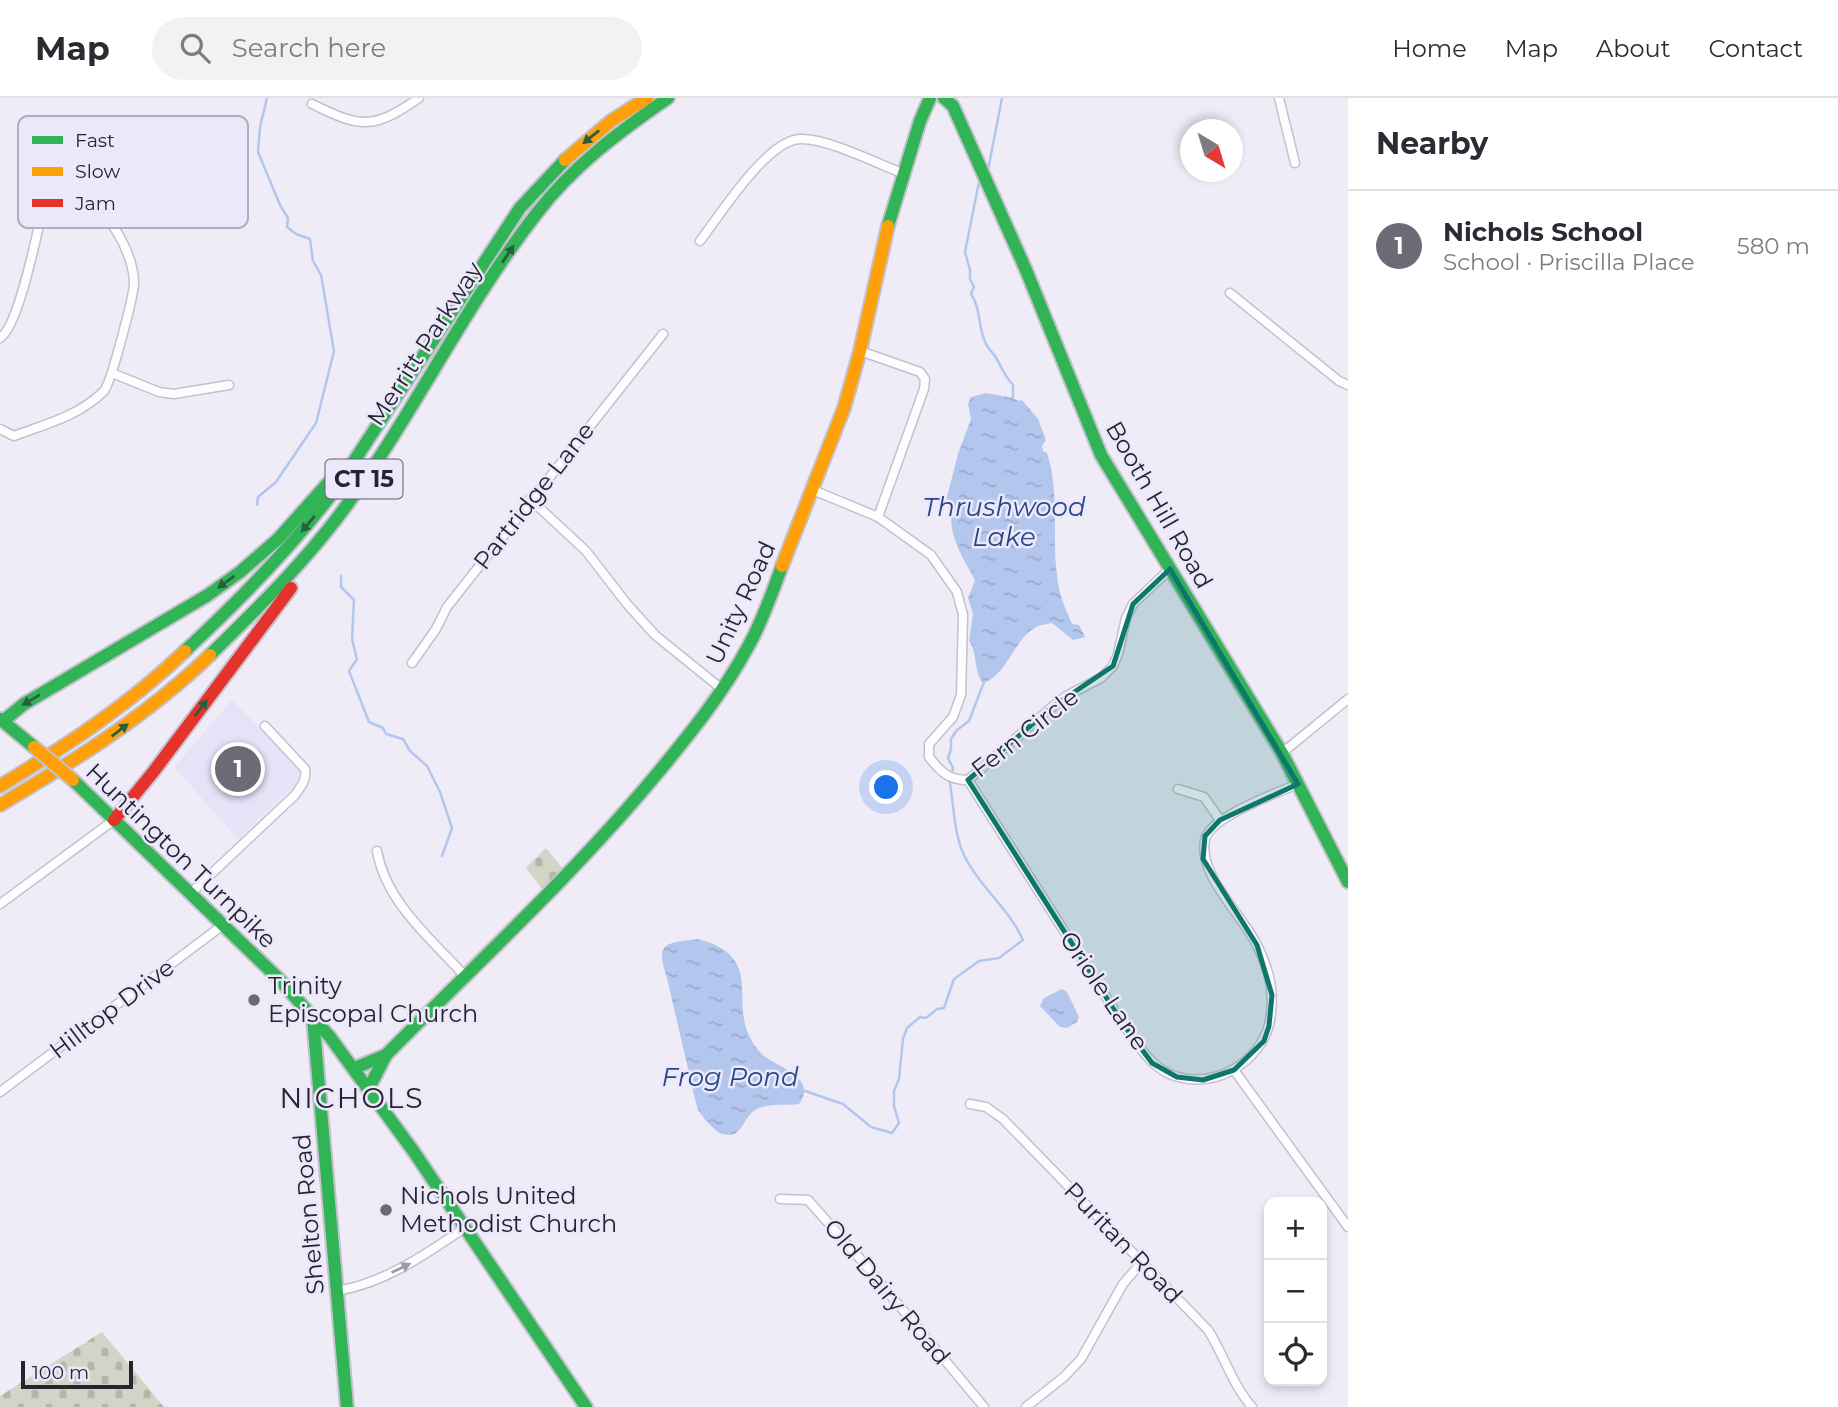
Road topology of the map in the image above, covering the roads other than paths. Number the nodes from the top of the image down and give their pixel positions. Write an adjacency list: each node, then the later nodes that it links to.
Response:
1 (419, 98): 7 (street)
2 (647, 98): 20 (main road, Merritt Parkway / CT 15, one-way to 20)
3 (668, 98): 24 (main road, Merritt Parkway / CT 15, one-way to 3)
4 (929, 98): 9 (main road, Unity Road)
5 (944, 98): 26 (main road, Booth Hill Road)
6 (1279, 98): 8 (street)
7 (312, 104)
8 (1295, 163)
9 (902, 173): 12 (street); 16 (main road, Unity Road)
10 (38, 228): 15 (street)
11 (115, 228): 17 (street)
12 (700, 241)
13 (1230, 293): 19 (street)
14 (663, 334): 23 (street, Partridge Lane)
15 (0, 338)
16 (860, 351): 22 (main road, Unity Road); 25 (street)
17 (112, 373): 18 (street); 21 (street)
18 (229, 385)
19 (1348, 385)
20 (374, 427): 30 (main road, one-way to 30); 34 (main road, Merritt Parkway / CT 15, one-way to 34)
21 (0, 429)
22 (813, 490): 25 (street, Fern Circle); 28 (main road, Unity Road)
23 (530, 499): 27 (street, Partridge Lane); 28 (street)
24 (349, 503): 37 (main road, Merritt Parkway / CT 15, one-way to 24); 38 (main road, one-way to 24)
25 (878, 517): 33 (street, Fern Circle)
26 (1170, 569): 32 (main road, Booth Hill Road); 33 (street, Fern Circle)
27 (412, 663)
28 (723, 690): 45 (main road, Unity Road)
29 (1348, 699): 32 (street)
30 (1, 720): 38 (main road, Huntington Turnpike, bridge)
31 (265, 726): 42 (street)
32 (1282, 752): 35 (main road, Booth Hill Road)
33 (968, 780): 49 (street, Oriole Lane)
34 (2, 783)
35 (1298, 784): 39 (street); 41 (main road, Booth Hill Road)
36 (1178, 789): 39 (street)
37 (0, 805)
38 (114, 820): 42 (main road, Huntington Turnpike); 43 (street)
39 (1220, 820): 49 (street, Oriole Lane)
40 (377, 851): 45 (street)
41 (1348, 882)
42 (191, 893): 44 (main road, Huntington Turnpike)
43 (0, 904)
44 (223, 925): 46 (main road, Huntington Turnpike); 51 (street, Hilltop Drive)
45 (464, 975): 47 (main road, Unity Road)
46 (313, 1018): 48 (main road, Huntington Turnpike); 57 (main road, Shelton Road)
47 (386, 1055): 48 (main road, Unity Road); 50 (main road, Unity Road)
48 (355, 1068): 50 (main road, Huntington Turnpike)
49 (1234, 1070): 55 (street)
50 (369, 1088): 54 (main road, Huntington Turnpike)
51 (0, 1092)
52 (970, 1104): 56 (street, Puritan Road)
53 (780, 1199): 60 (street, Old Dairy Road)
54 (466, 1227): 57 (street, one-way to 54); 59 (main road, Huntington Turnpike)
55 (1348, 1227)
56 (1141, 1263): 61 (street); 62 (street, Puritan Road)
57 (337, 1291): 58 (main road, Shelton Road)
58 (347, 1407)
59 (586, 1407)
60 (984, 1407)
61 (1026, 1407)
62 (1252, 1407)

